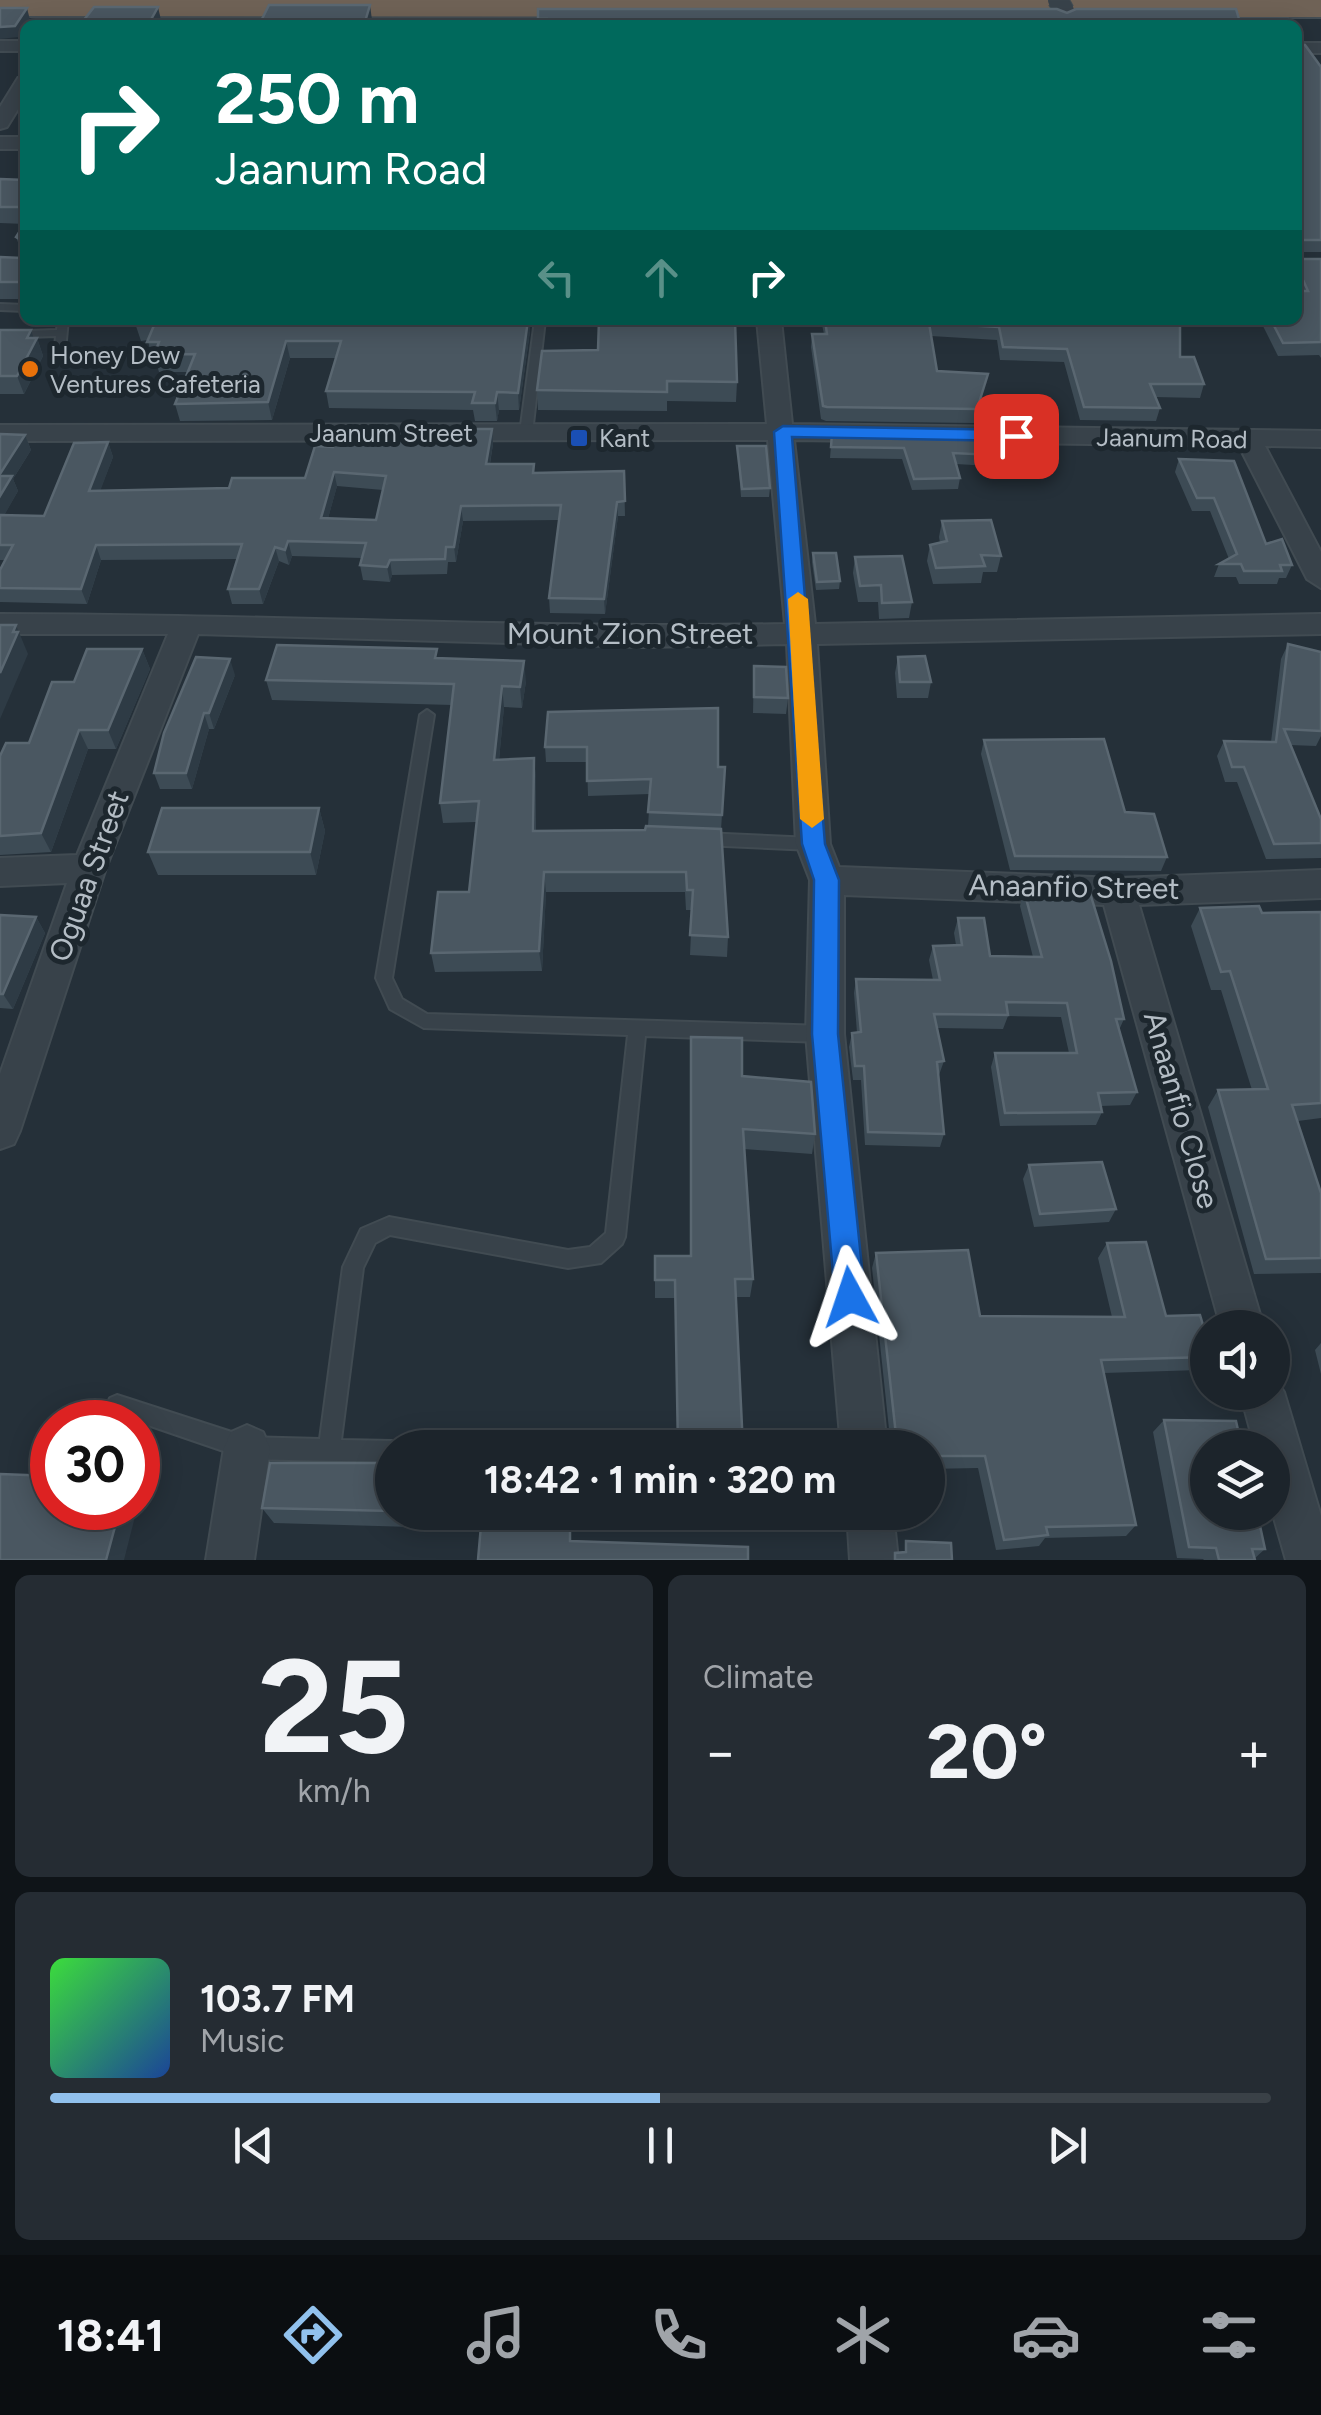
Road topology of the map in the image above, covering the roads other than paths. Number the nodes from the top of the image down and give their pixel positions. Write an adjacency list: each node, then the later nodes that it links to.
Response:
1 (0, 7): 2 (highway)
2 (1321, 8)
3 (20, 90): 4 (street)
4 (0, 124)
5 (539, 325): 12 (lane)
6 (770, 325): 10 (street)
7 (61, 326): 8 (lane); 9 (lane)
8 (0, 335)
9 (62, 348)
10 (783, 432): 12 (street, Jaanum Street); 14 (street, Jaanum Road); 19 (street)
11 (0, 433): 12 (street, Jaanum Street)
12 (526, 433)
13 (1321, 439): 14 (street, Jaanum Road)
14 (1250, 440): 15 (street)
15 (1321, 579)
16 (0, 624): 17 (street, Mount Zion Street)
17 (187, 624): 19 (street, Mount Zion Street); 23 (street, Oguaa Street)
18 (1321, 624): 19 (street, Mount Zion Street)
19 (800, 633): 22 (street)
20 (427, 715): 27 (lane)
21 (694, 839): 22 (lane)
22 (820, 862): 26 (street, Anaanfio Street); 28 (street)
23 (89, 868): 24 (street); 29 (street, Oguaa Street)
24 (0, 872)
25 (1321, 884): 26 (street, Anaanfio Street)
26 (1118, 892): 30 (street, Anaanfio Close)
27 (638, 1029): 28 (lane); 35 (lane)
28 (825, 1034): 33 (street)
29 (0, 1131)
30 (1238, 1310)
31 (1267, 1410): 40 (street)
32 (160, 1419): 34 (lane)
33 (862, 1430)
34 (247, 1448): 35 (lane); 38 (street)
35 (328, 1450): 36 (lane)
36 (375, 1451)
37 (872, 1530): 39 (street)
38 (230, 1560)
39 (874, 1560)
40 (1310, 1560)

